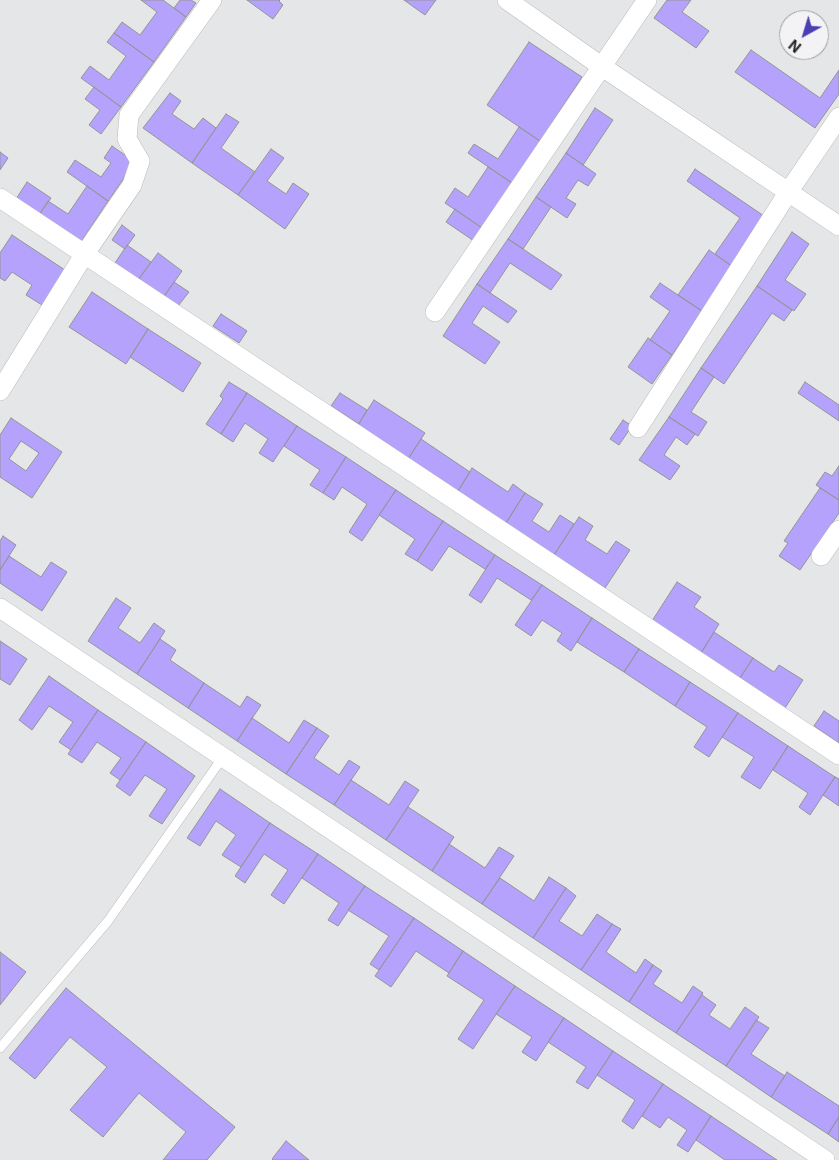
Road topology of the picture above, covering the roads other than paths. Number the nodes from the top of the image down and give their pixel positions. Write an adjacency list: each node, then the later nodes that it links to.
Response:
1 (212, 0): 9 (street)
2 (507, 0): 4 (street)
3 (647, 0): 4 (street)
4 (601, 66): 6 (street); 10 (street)
5 (839, 117): 6 (street)
6 (789, 191): 8 (street); 12 (street)
7 (0, 198): 9 (street)
8 (839, 226)
9 (84, 255): 11 (street); 16 (street)
10 (435, 312)
11 (0, 391)
12 (638, 428)
13 (839, 530): 14 (street)
14 (821, 556)
15 (0, 608): 17 (street)
16 (839, 755)
17 (223, 757): 18 (lane); 19 (street)
18 (0, 1048)
19 (825, 1160)

